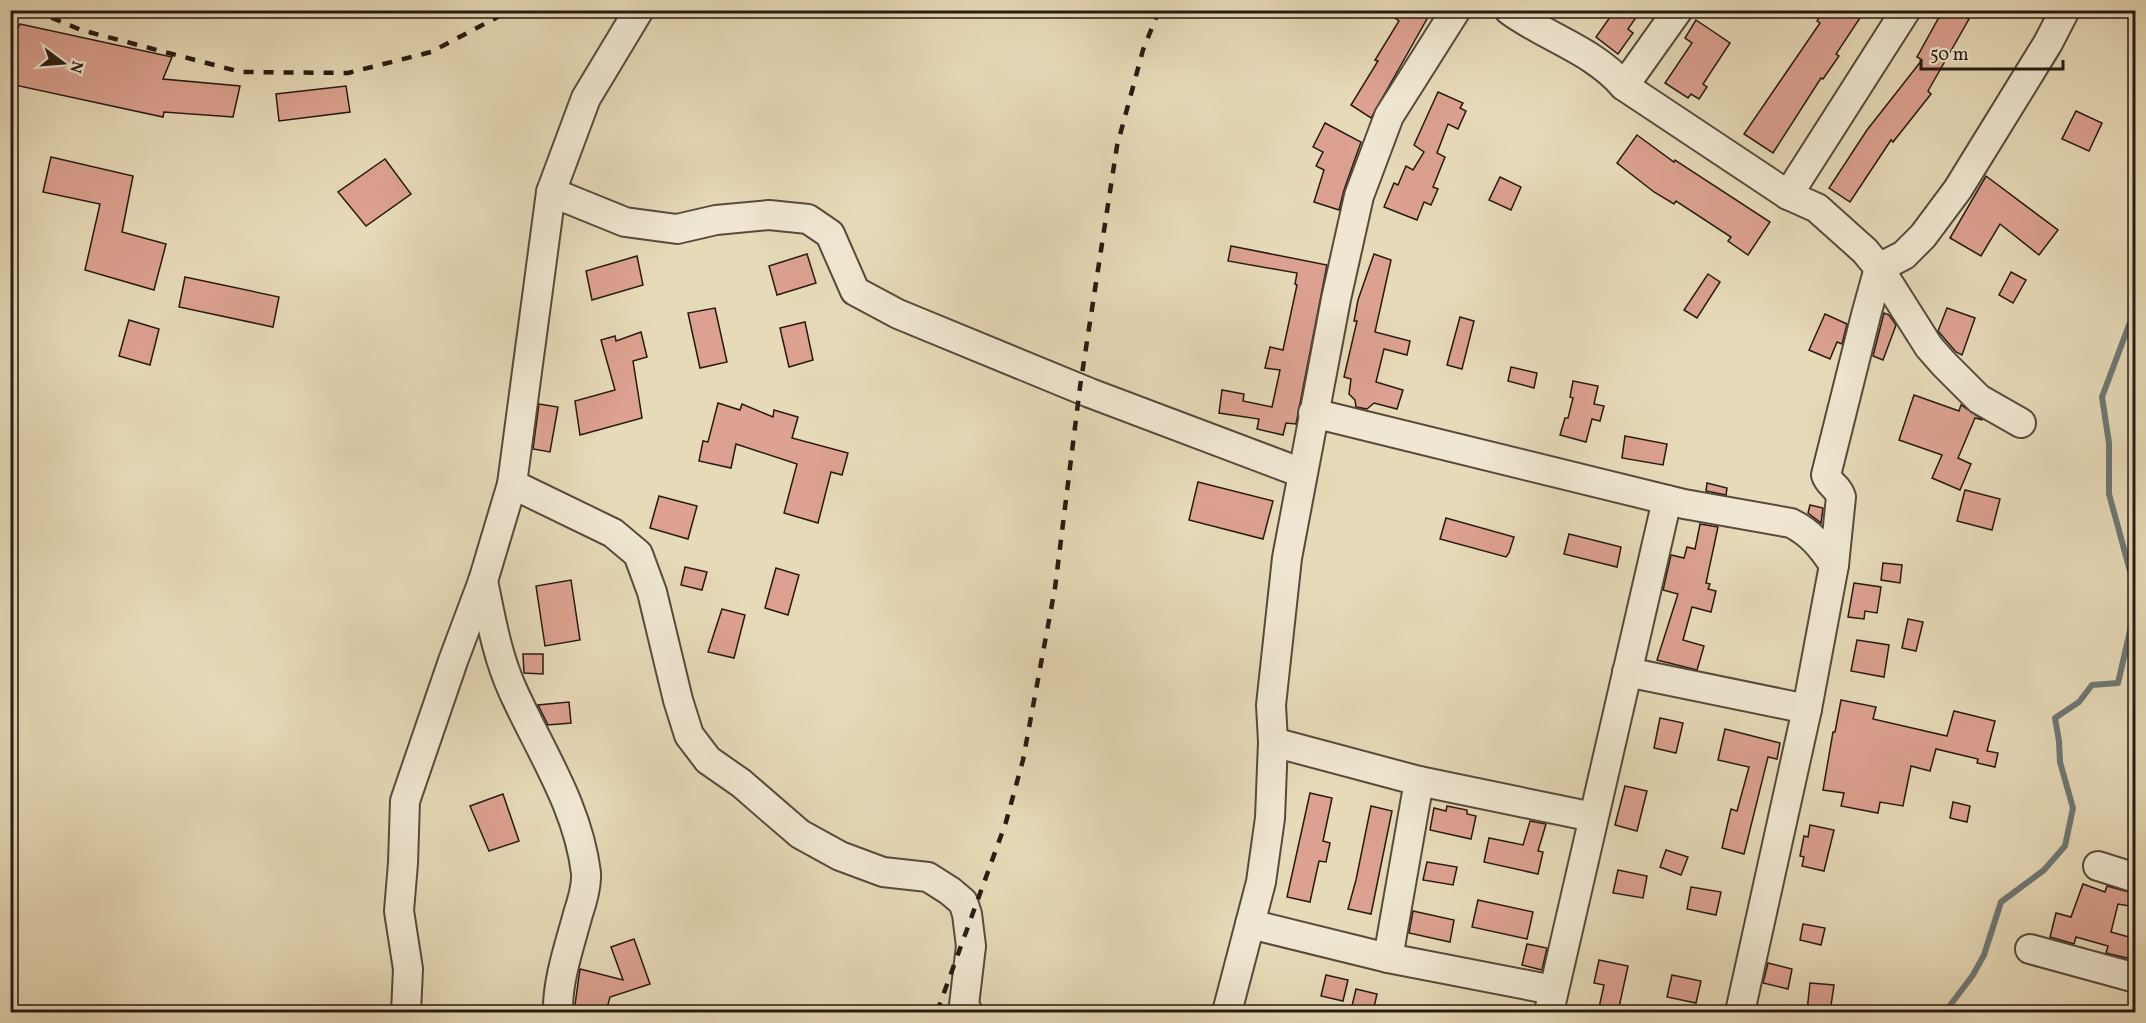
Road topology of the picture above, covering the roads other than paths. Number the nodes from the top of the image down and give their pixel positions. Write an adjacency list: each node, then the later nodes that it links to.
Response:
1 (639, 10): 8 (street)
2 (1456, 10): 11 (street)
3 (1509, 10): 7 (street)
4 (1678, 10): 7 (street)
5 (1906, 10): 9 (street)
6 (2065, 10): 10 (street)
7 (1624, 86): 9 (street)
8 (551, 192): 13 (street); 14 (street)
9 (1788, 195): 10 (street)
10 (1880, 268): 12 (street); 16 (street)
11 (1313, 413): 13 (street); 15 (street)
12 (2021, 423)
13 (1302, 473): 20 (street)
14 (512, 484): 17 (street); 32 (street)
15 (1667, 500): 16 (street); 18 (street)
16 (1834, 565): 19 (street)
17 (483, 581): 30 (street); 31 (street)
18 (1627, 672): 19 (street); 22 (street)
19 (1807, 709): 34 (street)
20 (1273, 742): 21 (street); 25 (street)
21 (1419, 780): 22 (street); 27 (street)
22 (1593, 818): 29 (street)
23 (2098, 866): 24 (street)
24 (2136, 878)
25 (1250, 924): 27 (street); 33 (street)
26 (2030, 949): 28 (street)
27 (1388, 958): 29 (street)
28 (2136, 978)
29 (1551, 1001)
30 (406, 1012)
31 (558, 1012)
32 (968, 1012)
33 (1227, 1012)
34 (1740, 1012)

